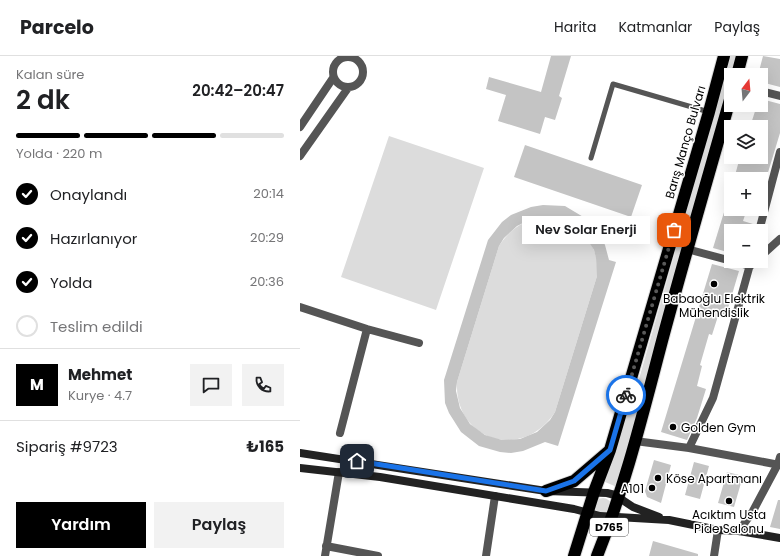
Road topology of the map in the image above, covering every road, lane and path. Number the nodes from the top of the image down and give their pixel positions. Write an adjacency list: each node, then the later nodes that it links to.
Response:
1 (724, 56): 9 (highway, Barış Manço Bulvarı / D765)
2 (742, 56): 4 (highway)
3 (343, 57): 5 (street); 6 (street)
4 (739, 68)
5 (333, 78): 6 (street); 11 (street)
6 (348, 88): 13 (street)
7 (768, 93): 8 (street)
8 (780, 96)
9 (708, 112): 14 (lane); 27 (highway, Barış Manço Bulvarı / D765)
10 (726, 112): 17 (highway, D765)
11 (300, 127)
12 (780, 152): 15 (street)
13 (300, 156)
14 (591, 158)
15 (761, 224)
16 (780, 239): 18 (street)
17 (687, 249): 19 (street); 25 (highway, D765)
18 (768, 250)
19 (724, 257)
20 (751, 268): 26 (street)
21 (300, 307): 22 (street)
22 (367, 329): 23 (street); 24 (street)
23 (419, 343)
24 (340, 433)
25 (635, 441): 26 (street); 35 (highway, D765)
26 (689, 448): 29 (street)
27 (610, 450): 32 (highway); 33 (highway, Barış Manço Bulvarı / D765)
28 (300, 453): 32 (street)
29 (779, 462): 40 (street)
30 (300, 468): 31 (street)
31 (339, 472): 34 (street); 42 (street)
32 (546, 491): 33 (street)
33 (594, 492): 35 (street); 36 (highway, Barış Manço Bulvarı / D765)
34 (495, 496): 36 (street); 45 (street)
35 (618, 498): 37 (highway, D765); 38 (street)
36 (588, 512): 37 (street); 46 (highway, Barış Manço Bulvarı / D765)
37 (613, 517): 38 (street); 47 (highway, D765)
38 (669, 520): 39 (street)
39 (718, 530): 40 (street); 48 (street)
40 (739, 531): 41 (street)
41 (780, 538)
42 (326, 546): 43 (street); 44 (street)
43 (324, 556)
44 (378, 556)
45 (486, 556)
46 (574, 556)
47 (597, 556)
48 (714, 556)

